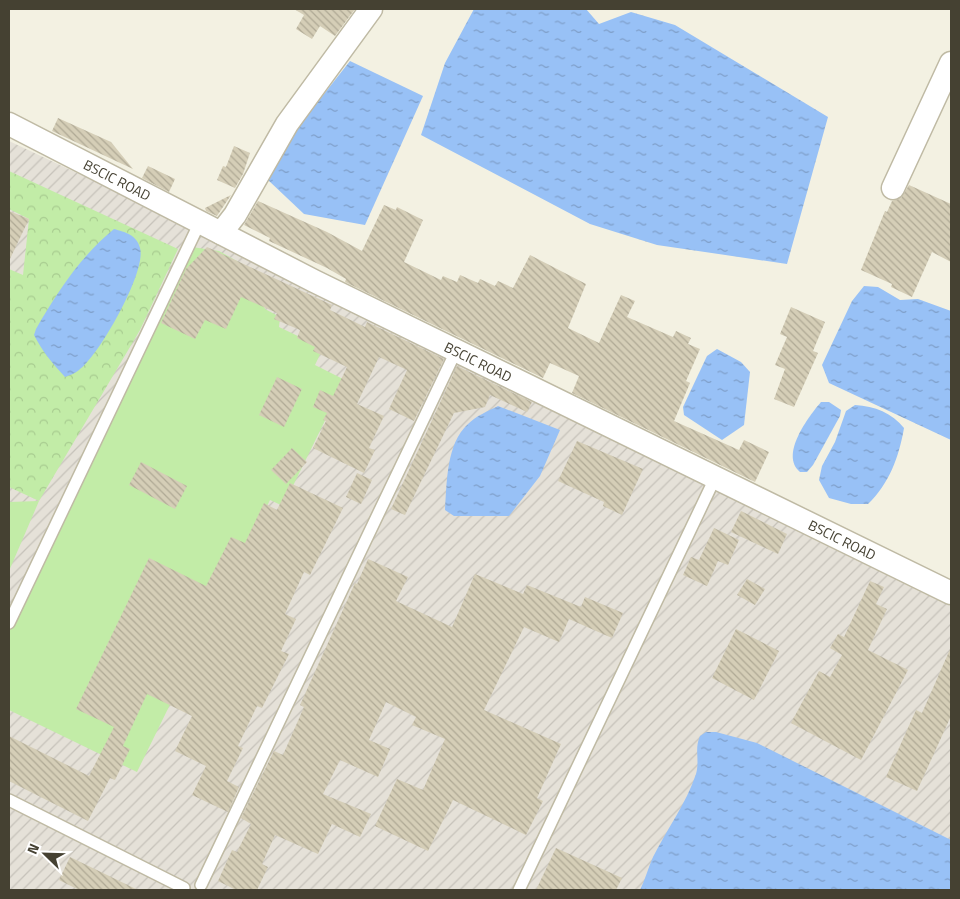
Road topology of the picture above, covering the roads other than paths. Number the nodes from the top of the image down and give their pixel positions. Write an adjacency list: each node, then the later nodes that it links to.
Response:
1 (371, 9): 6 (street)
2 (951, 63): 4 (street)
3 (9, 124): 5 (street, BSCIC ROAD)
4 (894, 188)
5 (200, 222): 6 (street, BSCIC ROAD); 10 (lane)
6 (221, 233): 7 (street, BSCIC ROAD)
7 (456, 351): 8 (street, BSCIC ROAD); 12 (lane)
8 (715, 478): 9 (street, BSCIC ROAD); 14 (lane)
9 (951, 593)
10 (9, 623)
11 (9, 800): 13 (lane)
12 (203, 887): 13 (lane)
13 (184, 889)
14 (519, 890)

